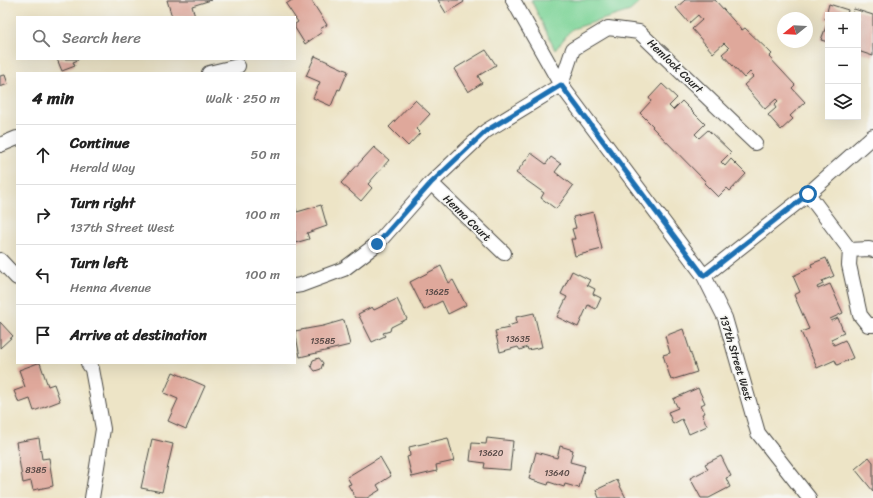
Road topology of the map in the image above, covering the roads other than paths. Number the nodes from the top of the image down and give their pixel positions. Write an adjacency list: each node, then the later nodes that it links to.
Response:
1 (513, 0): 4 (street, 137th Street West)
2 (238, 66): 3 (street)
3 (213, 72)
4 (561, 85): 7 (street, Hemlock Court); 9 (street); 15 (street, 137th Street West)
5 (873, 136): 10 (street)
6 (16, 138): 8 (street)
7 (755, 143)
8 (0, 145)
9 (431, 183): 13 (street, Henna Court); 17 (street)
10 (808, 194): 11 (street); 15 (street)
11 (850, 250): 12 (street); 18 (street)
12 (873, 250)
13 (504, 253)
14 (0, 260): 16 (street)
15 (704, 276): 21 (street, 137th Street West)
16 (16, 277)
17 (296, 286)
18 (873, 325)
19 (94, 365): 20 (street)
20 (92, 498)
21 (809, 498)

